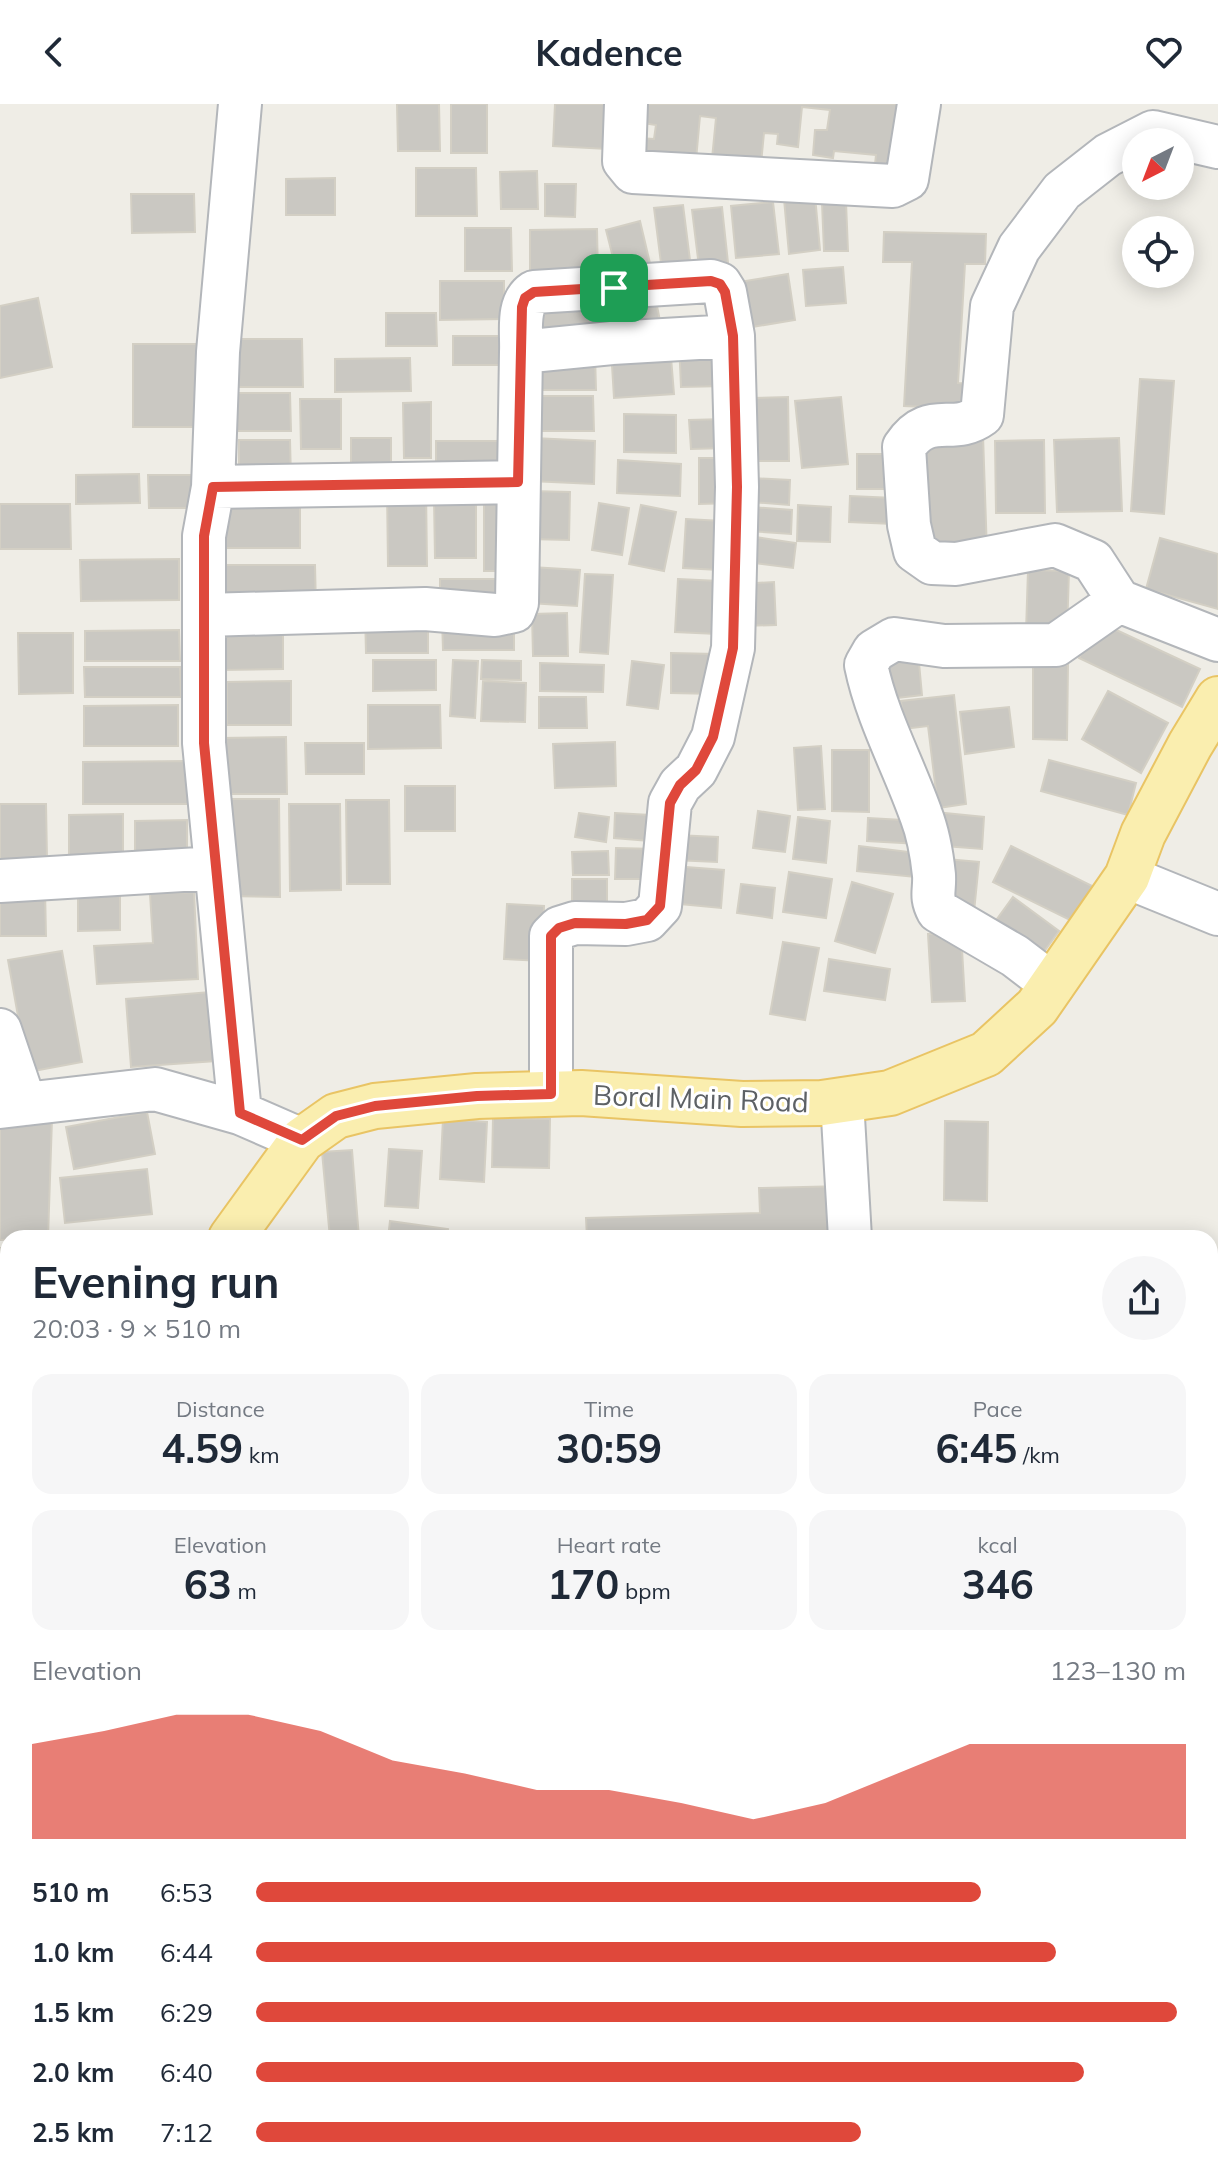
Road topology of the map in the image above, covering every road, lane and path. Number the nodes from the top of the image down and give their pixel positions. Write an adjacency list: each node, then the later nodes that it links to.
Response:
1 (240, 104): 8 (street)
2 (626, 104): 3 (street)
3 (919, 104)
4 (1218, 147): 9 (street)
5 (733, 336): 6 (street); 6 (street); 19 (street)
6 (521, 352): 7 (street)
7 (518, 482): 8 (street); 10 (street)
8 (213, 487): 10 (street)
9 (1119, 601): 11 (street); 17 (street)
10 (205, 615): 13 (street)
11 (1218, 640)
12 (1218, 699): 14 (main road, Boral Main Road)
13 (216, 868): 15 (street); 22 (street)
14 (1127, 877): 16 (street); 17 (main road, Boral Main Road)
15 (0, 881)
16 (1218, 914)
17 (1053, 985): 20 (main road, Boral Main Road)
18 (0, 1030): 21 (street)
19 (551, 1094): 20 (main road, Boral Main Road); 23 (main road, Boral Main Road)
20 (842, 1100): 25 (street)
21 (12, 1105): 22 (street)
22 (240, 1113): 23 (street)
23 (302, 1140): 24 (main road, Boral Main Road)
24 (239, 1230)
25 (850, 1230)

